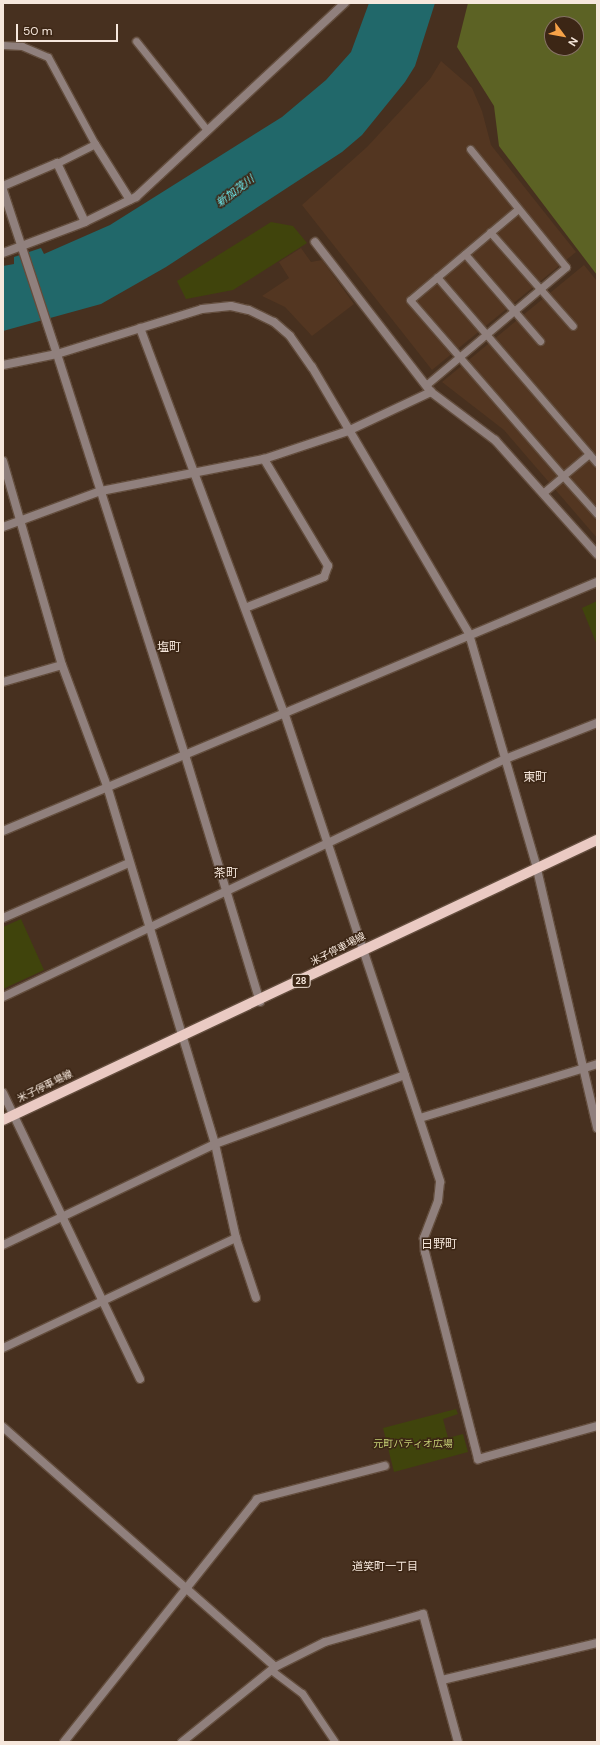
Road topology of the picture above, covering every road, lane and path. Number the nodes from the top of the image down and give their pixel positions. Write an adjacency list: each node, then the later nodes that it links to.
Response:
1 (345, 3): 4 (street)
2 (136, 41): 4 (lane)
3 (3, 45): 5 (lane)
4 (207, 130): 10 (street)
5 (95, 144): 7 (lane); 10 (street)
6 (470, 149): 11 (lane)
7 (57, 163): 8 (street); 12 (street)
8 (3, 186)
9 (3, 190): 15 (street)
10 (130, 200): 12 (street)
11 (518, 209): 13 (lane); 19 (lane)
12 (85, 222): 15 (street)
13 (490, 232): 17 (lane); 19 (lane)
14 (314, 242): 28 (street)
15 (24, 248): 16 (street); 25 (street)
16 (3, 253)
17 (465, 254): 18 (lane); 20 (lane)
18 (437, 277): 23 (lane); 26 (lane)
19 (540, 289): 20 (lane); 21 (lane)
20 (514, 311): 23 (lane); 24 (lane)
21 (573, 326)
22 (140, 328): 25 (street); 30 (street); 35 (street)
23 (486, 334): 26 (lane); 31 (lane)
24 (540, 341)
25 (57, 354): 27 (street); 37 (street)
26 (459, 357): 28 (lane); 36 (lane)
27 (3, 365)
28 (426, 385): 29 (street)
29 (431, 392): 30 (street); 38 (street)
30 (348, 431): 32 (street); 45 (street)
31 (589, 454): 34 (lane); 36 (lane)
32 (264, 459): 35 (street); 44 (street)
33 (3, 461): 40 (street)
34 (597, 463)
35 (192, 474): 37 (street); 44 (street)
36 (563, 476): 38 (lane); 39 (lane)
37 (101, 491): 40 (street); 50 (street)
38 (543, 493): 42 (street)
39 (597, 514)
40 (22, 521): 41 (street); 46 (street)
41 (3, 528)
42 (597, 554)
43 (597, 582): 45 (street)
44 (245, 608): 48 (street)
45 (469, 634): 48 (street); 51 (street)
46 (62, 665): 47 (street); 52 (street)
47 (3, 682)
48 (285, 715): 50 (street); 55 (street)
49 (597, 723): 51 (street)
50 (185, 755): 52 (street); 58 (street)
51 (506, 759): 55 (street); 57 (street)
52 (107, 786): 53 (street); 56 (street)
53 (3, 831)
54 (597, 840): 57 (main road, 米子停車場線 / 28)
55 (329, 842): 58 (street); 61 (street)
56 (129, 864): 59 (street); 60 (street)
57 (536, 866): 61 (main road, 米子停車場線 / 28); 66 (street)
58 (224, 890): 60 (street); 63 (street)
59 (3, 918)
60 (148, 926): 62 (street); 64 (street)
61 (363, 949): 63 (main road, 米子停車場線 / 28); 67 (street)
62 (3, 997)
63 (260, 1002): 64 (main road, 米子停車場線 / 28)
64 (181, 1034): 69 (main road, 米子停車場線 / 28); 73 (street)
65 (597, 1064): 66 (street)
66 (585, 1068): 70 (street); 72 (street)
67 (405, 1075): 70 (street); 73 (street)
68 (3, 1092): 69 (street)
69 (13, 1115): 71 (main road, 米子停車場線 / 28); 74 (street)
70 (420, 1118): 81 (street)
71 (3, 1120)
72 (597, 1128)
73 (215, 1144): 74 (street); 75 (street)
74 (61, 1217): 76 (street); 78 (street)
75 (236, 1238): 77 (street); 78 (street)
76 (3, 1245)
77 (256, 1298)
78 (102, 1300): 79 (street); 80 (street)
79 (3, 1348)
80 (140, 1379)
81 (597, 1426)
82 (3, 1427): 84 (street)
83 (385, 1466): 84 (street)
84 (185, 1586): 86 (street); 88 (street)
85 (597, 1643): 87 (street)
86 (273, 1669): 87 (street); 89 (street); 90 (lane)
87 (442, 1680): 91 (street)
88 (64, 1742)
89 (182, 1742)
90 (334, 1742)
91 (458, 1742)

